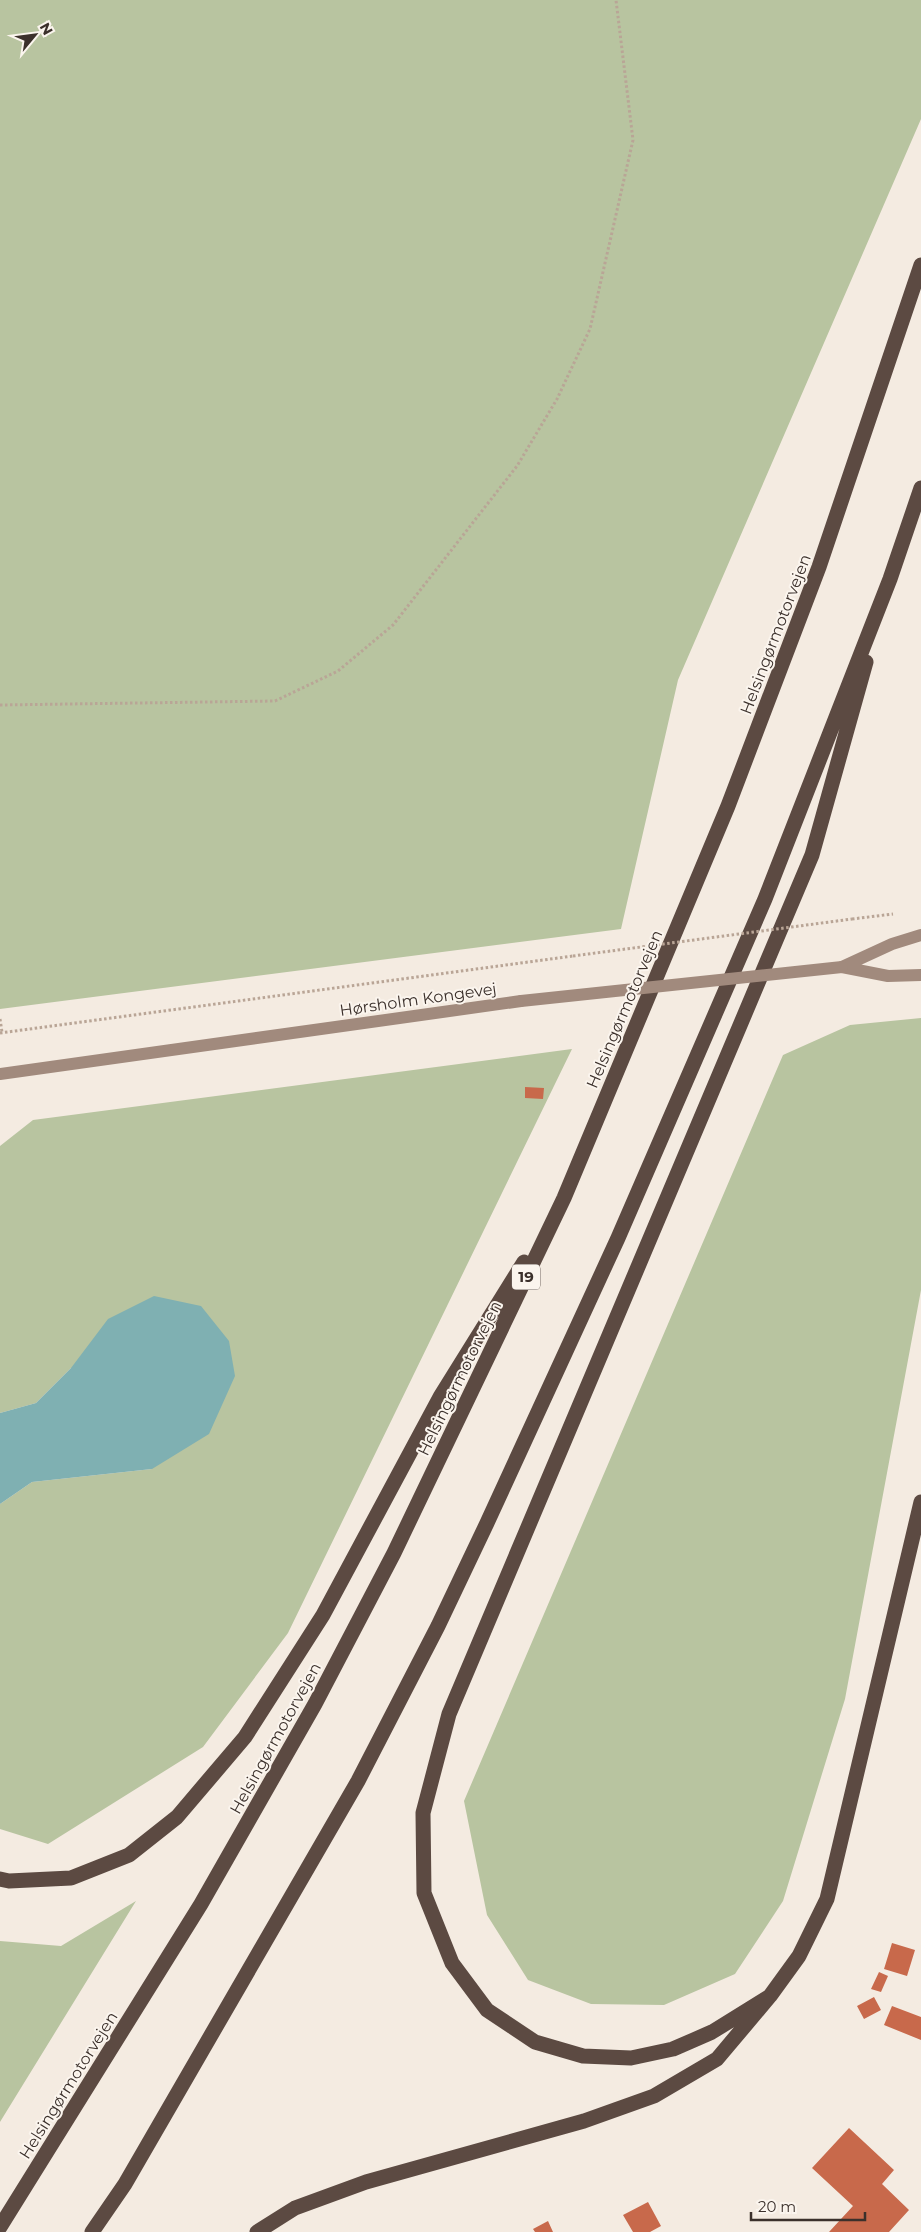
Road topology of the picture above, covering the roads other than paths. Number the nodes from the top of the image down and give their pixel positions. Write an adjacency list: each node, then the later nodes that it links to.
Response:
1 (921, 266): 8 (highway, Helsingørmotorvejen / 19)
2 (921, 488): 3 (highway)
3 (890, 579): 11 (highway); 13 (highway)
4 (921, 935): 5 (main road, Hørsholm Kongevej)
5 (842, 967): 6 (main road, Hørsholm Kongevej); 7 (main road, Hørsholm Kongevej, bridge)
6 (921, 975)
7 (0, 1074)
8 (564, 1198): 10 (highway); 12 (highway, Helsingørmotorvejen / 19)
9 (921, 1502): 11 (highway)
10 (0, 1879)
11 (770, 1996): 14 (highway)
12 (0, 2227)
13 (92, 2232)
14 (257, 2232)

